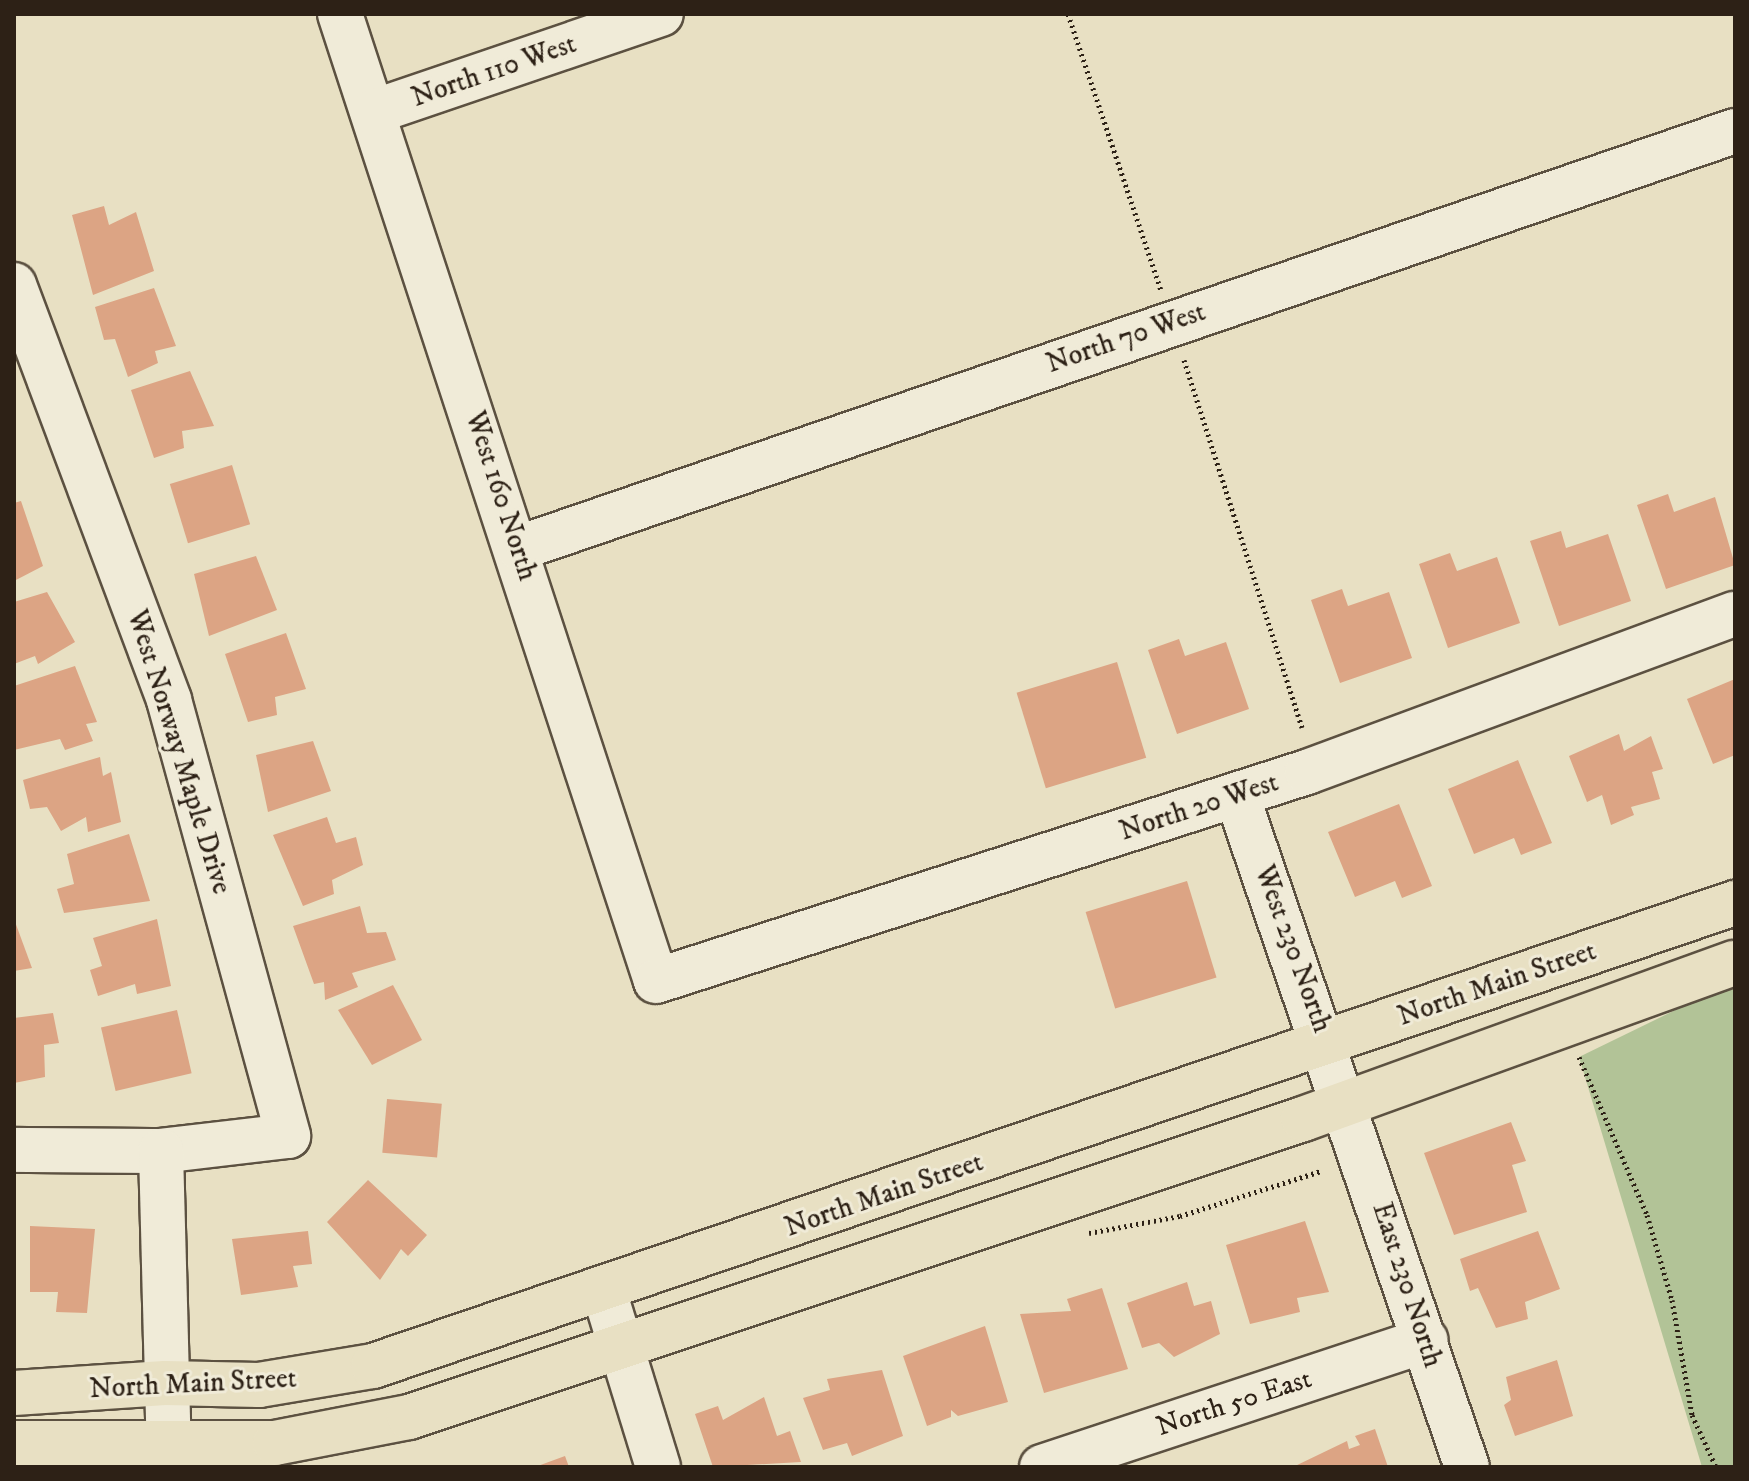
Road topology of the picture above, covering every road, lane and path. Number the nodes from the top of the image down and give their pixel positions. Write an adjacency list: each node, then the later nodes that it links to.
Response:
1 (340, 14): 4 (street, West 160 North)
2 (661, 14): 4 (street, North 110 West)
3 (1068, 14): 7 (path)
4 (373, 112): 9 (street, West 160 North)
5 (1735, 131): 7 (street, North 70 West)
6 (14, 285): 8 (street, West Norway Maple Drive)
7 (1171, 322): 9 (street, North 70 West); 11 (path)
8 (28, 356): 20 (street, West Norway Maple Drive)
9 (519, 548): 15 (street, West 160 North)
10 (1735, 614): 12 (street, North 20 West)
11 (1302, 728)
12 (1237, 796): 15 (street, North 20 West); 16 (street, West 230 North)
13 (1735, 903): 16 (main road, North Main Street)
14 (1735, 963): 18 (main road, North Main Street)
15 (656, 981)
16 (1327, 1042): 18 (street, West 230 North); 21 (main road, North Main Street)
17 (1579, 1057): 31 (path)
18 (1347, 1104): 22 (street, East 230 North); 23 (main road, North Main Street)
19 (14, 1150): 20 (street)
20 (161, 1151): 24 (street)
21 (603, 1288): 23 (street); 24 (main road, North Main Street)
22 (1425, 1340): 29 (street, North 50 East); 30 (street, East 230 North)
23 (620, 1343): 27 (main road, North Main Street); 28 (street)
24 (165, 1383): 25 (main road, North Main Street); 27 (street)
25 (14, 1393)
26 (14, 1443): 27 (main road, North Main Street)
27 (169, 1455)
28 (658, 1467)
29 (1042, 1467)
30 (1467, 1467)
31 (1716, 1467)

